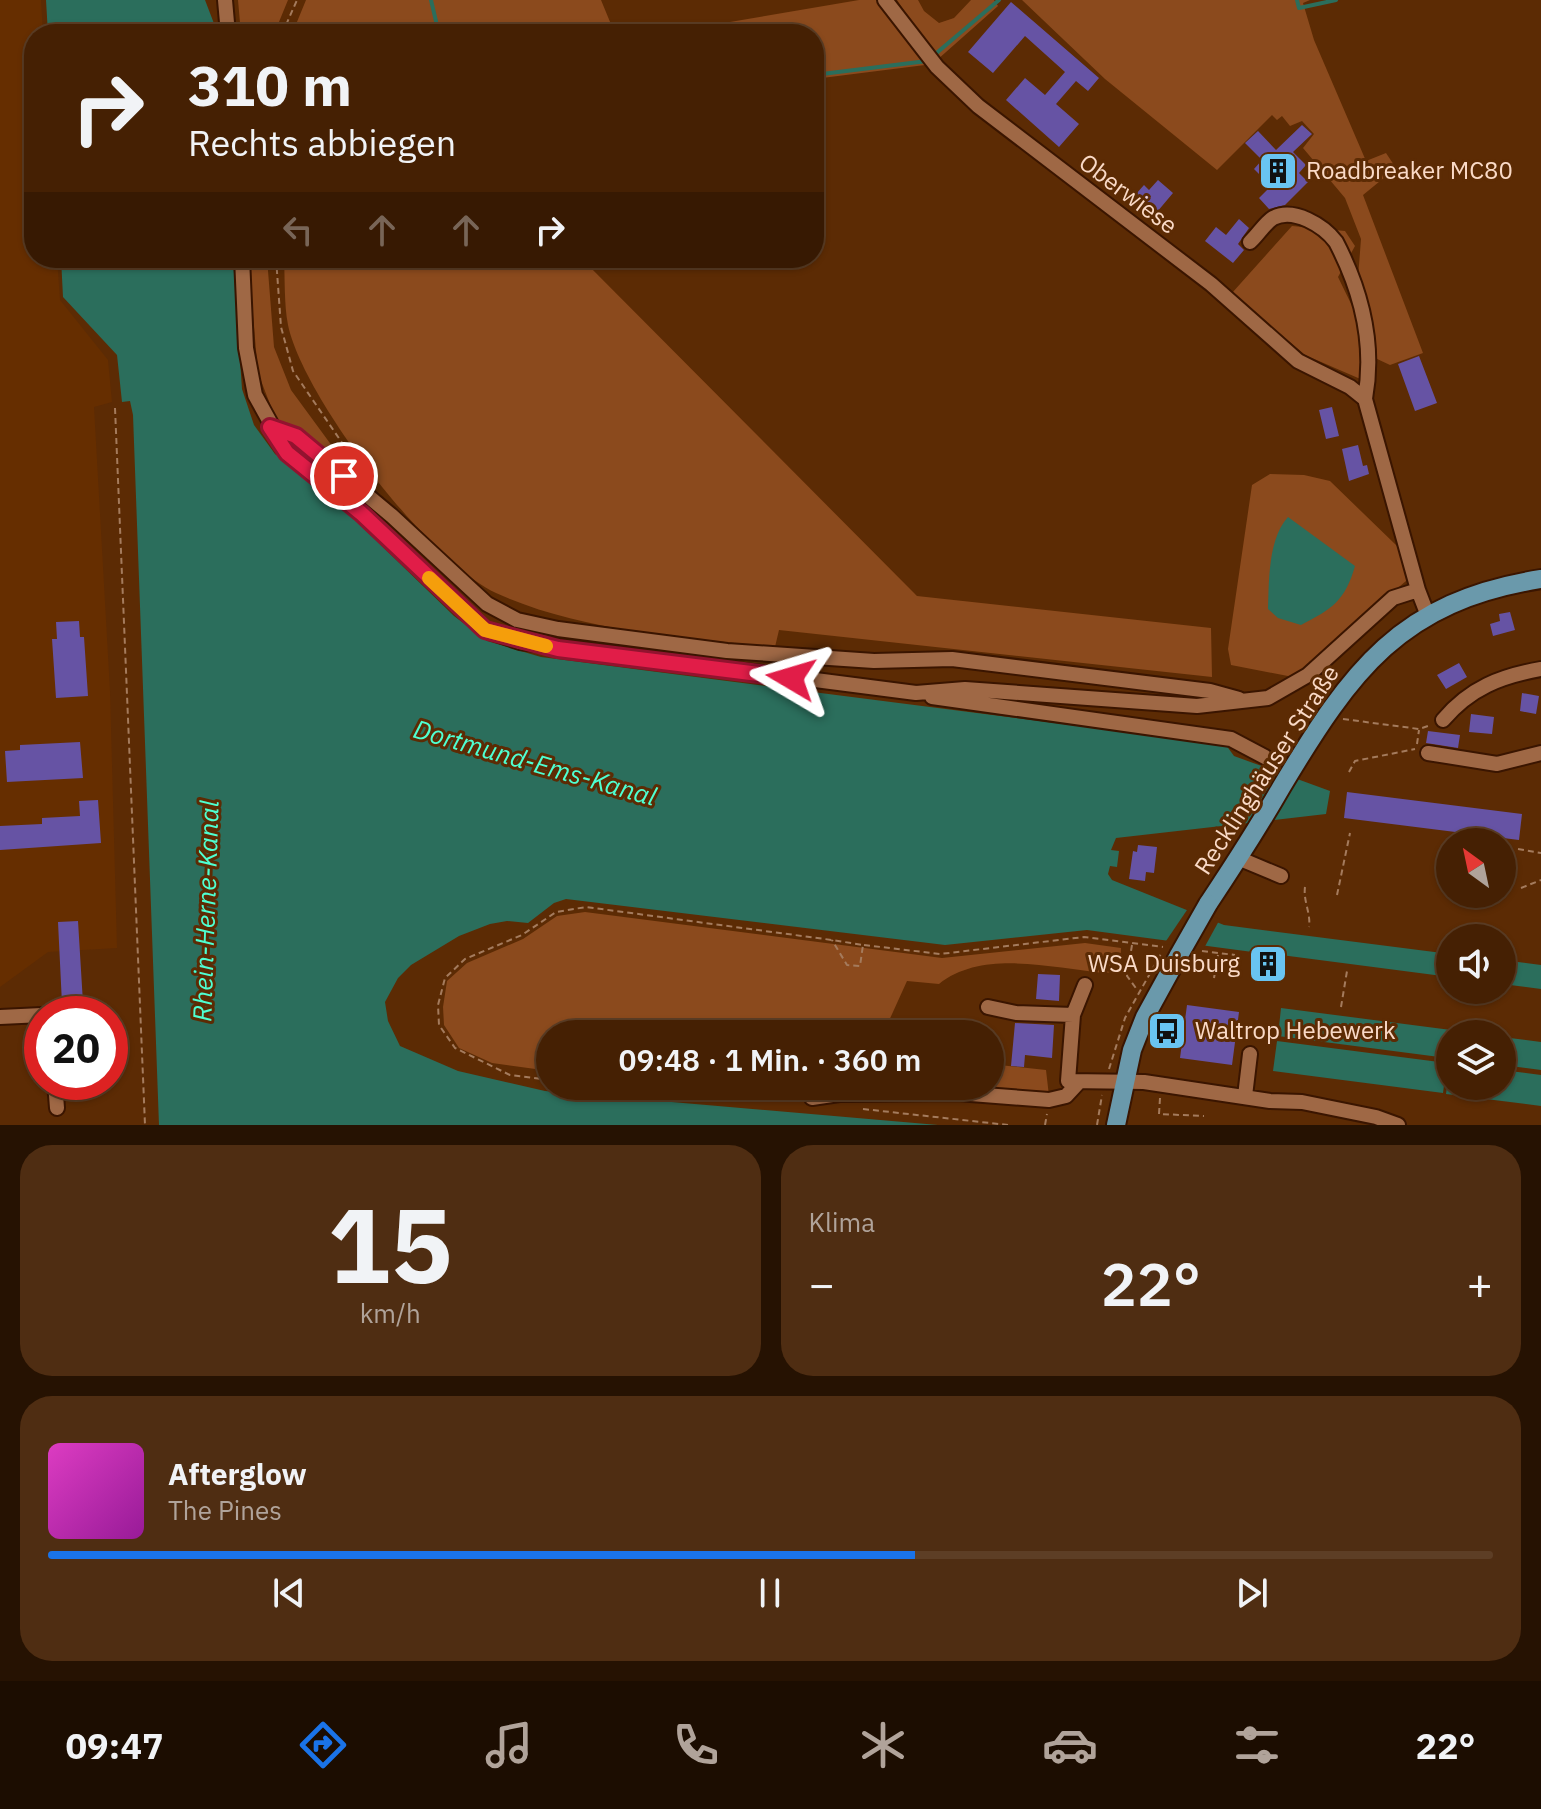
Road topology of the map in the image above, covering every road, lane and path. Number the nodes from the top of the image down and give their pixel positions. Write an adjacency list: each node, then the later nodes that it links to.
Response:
1 (225, 0): 4 (street)
2 (297, 0): 5 (path)
3 (885, 0): 9 (street, Oberwiese)
4 (227, 24)
5 (286, 24)
6 (1250, 242): 9 (street)
7 (242, 268): 11 (street)
8 (277, 268): 12 (path)
9 (1365, 399): 14 (street)
10 (115, 408): 60 (path)
11 (270, 427): 17 (street); 18 (street)
12 (365, 476)
13 (1541, 579): 15 (main road, Recklinghäuser Straße)
14 (1418, 590): 15 (street); 18 (street)
15 (1428, 616): 29 (main road, Recklinghäuser Straße)
16 (1541, 669): 20 (street)
17 (916, 693): 18 (street); 24 (street)
18 (1247, 702)
19 (1337, 718): 21 (path)
20 (1443, 720): 21 (path)
21 (1419, 729): 25 (path)
22 (1428, 753): 23 (street)
23 (1541, 753)
24 (1265, 757)
25 (1349, 772)
26 (1350, 833): 34 (path)
27 (1518, 849): 28 (path)
28 (1541, 853)
29 (1238, 858): 30 (street); 50 (main road, Recklinghäuser Straße, bridge)
30 (1281, 876)
31 (1541, 880): 33 (path)
32 (1305, 887): 35 (path)
33 (1521, 888)
34 (1337, 895)
35 (1309, 927)
36 (832, 940): 37 (path); 37 (path); 49 (path)
37 (863, 945): 42 (path)
38 (1218, 954): 40 (path)
39 (1347, 971): 44 (path)
40 (1214, 978)
41 (1085, 985): 45 (street)
42 (1138, 992)
43 (988, 1007): 45 (street)
44 (1341, 1007)
45 (1073, 1015): 51 (street)
46 (24, 1016): 47 (street)
47 (0, 1017)
48 (1250, 1054): 54 (street)
49 (536, 1078)
50 (1125, 1081): 52 (street); 53 (street); 63 (main road, Recklinghäuser Straße)
51 (1079, 1082): 52 (street); 55 (street)
52 (1106, 1082): 62 (path)
53 (1161, 1084): 54 (street); 59 (path)
54 (1245, 1096): 64 (street)
55 (1004, 1097)
56 (56, 1100): 57 (street)
57 (57, 1108)
58 (856, 1108): 61 (path)
59 (1204, 1116)
60 (145, 1125)
61 (1008, 1125)
62 (1097, 1125)
63 (1116, 1125)
64 (1398, 1125)

